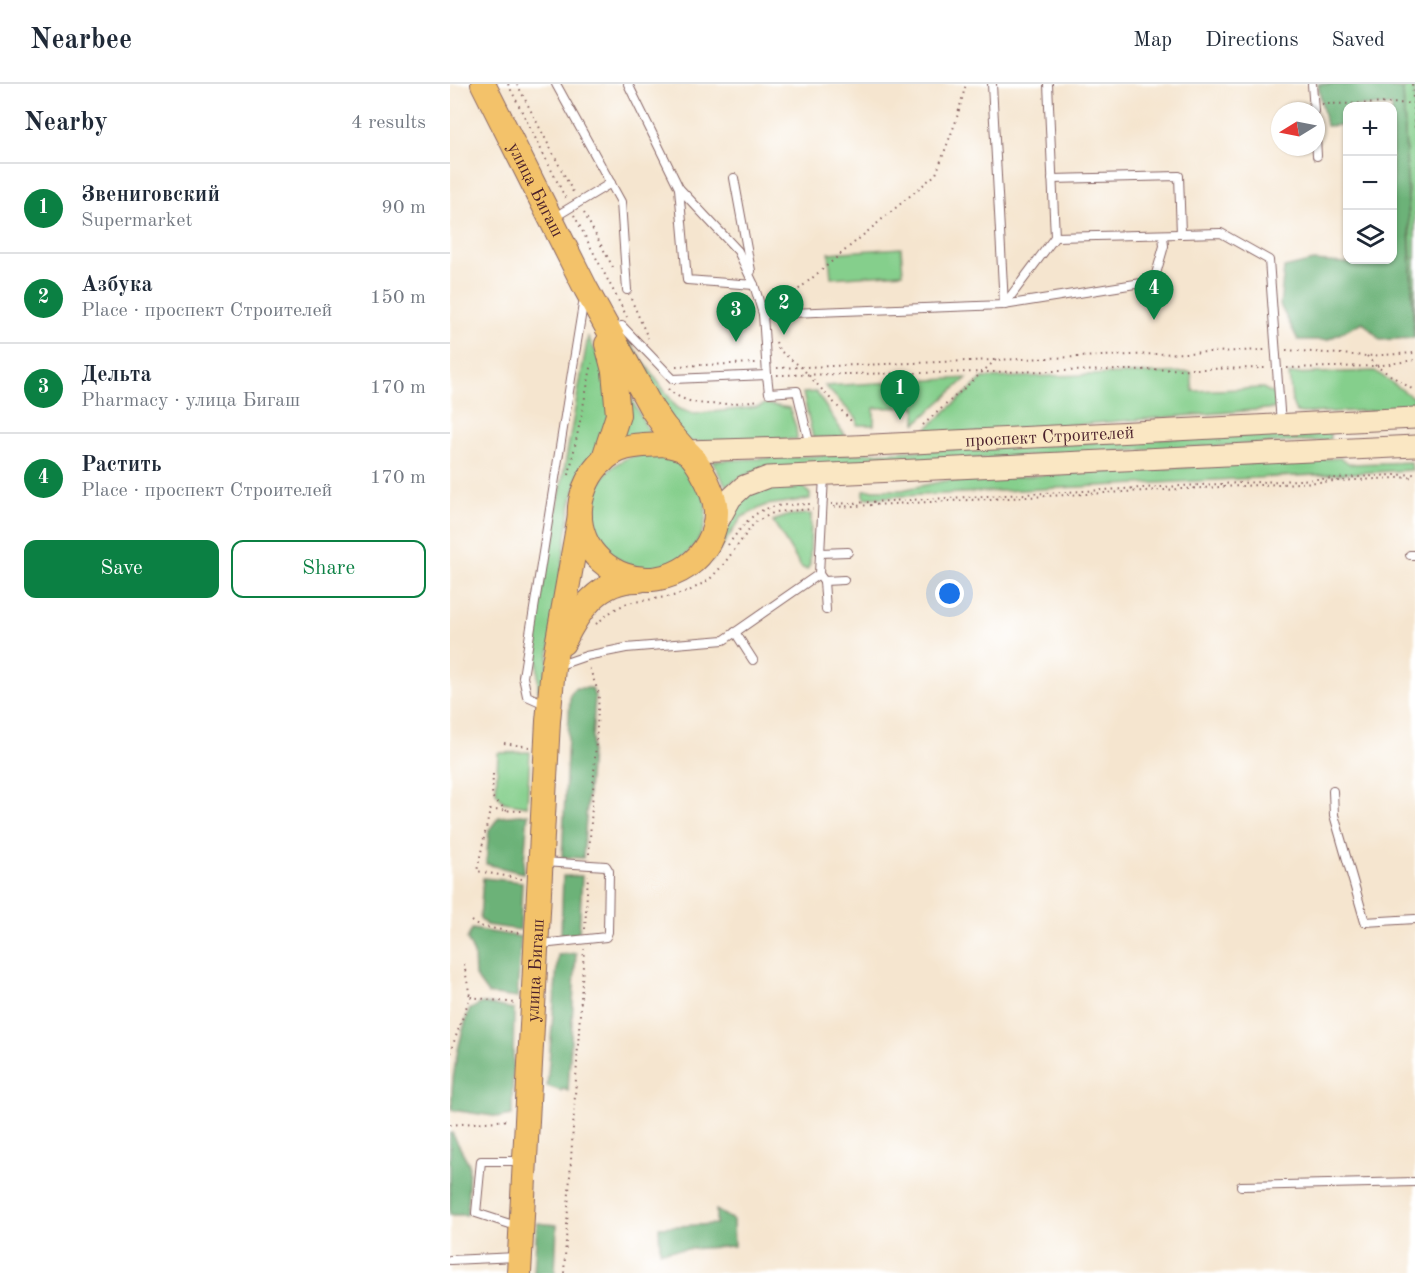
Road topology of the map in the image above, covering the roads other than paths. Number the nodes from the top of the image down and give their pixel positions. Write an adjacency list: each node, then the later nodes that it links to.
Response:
1 (483, 84): 12 (main road, улица Бигаш)
2 (556, 84): 10 (lane)
3 (628, 84): 11 (lane)
4 (992, 84): 19 (lane)
5 (1048, 84): 9 (lane)
6 (1312, 84): 7 (lane)
7 (1314, 102)
8 (734, 178): 16 (lane)
9 (1052, 179): 13 (lane); 15 (lane)
10 (611, 183): 12 (lane); 17 (lane)
11 (679, 188): 16 (lane); 16 (lane)
12 (561, 213): 18 (main road, улица Бигаш)
13 (1181, 234): 14 (lane); 25 (lane)
14 (1163, 235): 15 (lane); 19 (lane)
15 (1055, 237): 19 (lane)
16 (754, 285): 20 (lane)
17 (627, 290)
18 (588, 293): 21 (main road, улица Бигаш); 30 (main road, улица Бигаш); 43 (lane)
19 (1004, 304): 20 (lane)
20 (763, 314): 22 (lane)
21 (608, 329): 22 (lane); 29 (main road, улица Бигаш)
22 (767, 375): 27 (lane)
23 (1415, 418): 24 (street, проспект Строителей)
24 (1343, 421): 25 (street, проспект Строителей); 28 (street)
25 (1281, 424): 27 (street, проспект Строителей)
26 (1415, 446): 28 (street, проспект Строителей)
27 (810, 448): 29 (street, проспект Строителей)
28 (1344, 450): 31 (street, проспект Строителей)
29 (686, 451): 30 (main road); 33 (main road)
30 (603, 461): 32 (main road)
31 (825, 474): 33 (street, проспект Строителей); 35 (lane)
32 (580, 516): 37 (main road); 42 (main road, улица Бигаш)
33 (713, 532): 37 (main road)
34 (848, 552): 35 (lane)
35 (820, 553): 36 (lane)
36 (821, 577): 38 (lane); 39 (lane); 40 (lane)
37 (654, 580): 42 (main road, улица Бигаш)
38 (843, 580)
39 (825, 610)
40 (735, 632): 41 (lane); 42 (lane)
41 (753, 660)
42 (553, 668): 43 (main road, улица Бигаш)
43 (550, 706): 45 (main road, улица Бигаш)
44 (1333, 791): 46 (lane)
45 (540, 872): 47 (main road, улица Бигаш); 47 (lane)
46 (1415, 920)
47 (536, 940): 53 (main road, улица Бигаш)
48 (513, 1161): 51 (lane)
49 (1415, 1182): 50 (lane)
50 (1241, 1186)
51 (510, 1224)
52 (450, 1260): 53 (lane)
53 (519, 1265)

